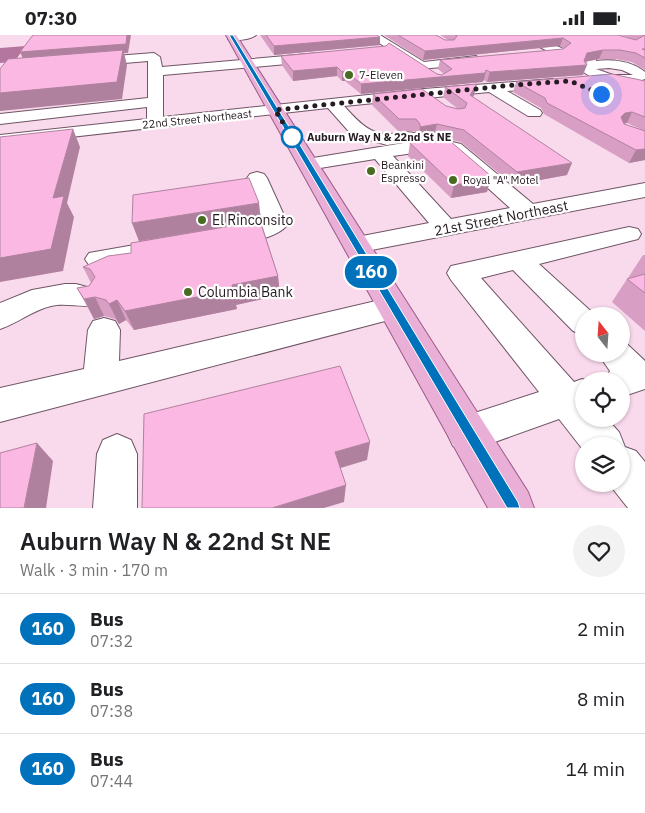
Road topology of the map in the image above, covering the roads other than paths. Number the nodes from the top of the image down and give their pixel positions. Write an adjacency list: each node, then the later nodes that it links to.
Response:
1 (251, 35): 4 (street)
2 (373, 35): 16 (street)
3 (520, 35): 7 (street)
4 (231, 36): 6 (main road)
5 (253, 48): 6 (street)
6 (240, 49): 13 (main road)
7 (560, 52): 8 (street); 14 (street); 18 (street)
8 (538, 54)
9 (336, 55): 13 (street)
10 (626, 55): 17 (street)
11 (492, 59): 16 (street)
12 (77, 63): 15 (street)
13 (248, 63): 15 (street); 26 (main road)
14 (588, 68): 18 (street); 19 (street, 22nd Street Northeast)
15 (156, 71): 23 (street)
16 (434, 73): 21 (street)
17 (644, 75): 18 (street, 22nd Street Northeast); 18 (street)
18 (612, 76): 19 (street, 22nd Street Northeast)
19 (571, 78): 20 (street, 22nd Street Northeast)
20 (490, 87): 21 (street, 22nd Street Northeast); 27 (street)
21 (459, 91): 22 (street, 22nd Street Northeast)
22 (424, 93): 24 (street, 22nd Street Northeast); 25 (street)
23 (155, 102): 28 (street); 29 (street)
24 (333, 104): 26 (street, 22nd Street Northeast); 30 (street)
25 (440, 104)
26 (275, 110): 29 (street, 22nd Street Northeast); 33 (main road)
27 (534, 113)
28 (0, 119)
29 (155, 123): 31 (street, 22nd Street Northeast)
30 (435, 133)
31 (0, 140)
32 (380, 153): 33 (street); 36 (street); 37 (street)
33 (308, 164): 40 (main road)
34 (257, 178): 39 (street)
35 (645, 190): 36 (street, 21st Street Northeast)
36 (528, 212): 37 (street, 21st Street Northeast)
37 (446, 228): 40 (street, 21st Street Northeast)
38 (630, 234): 43 (street)
39 (204, 241)
40 (356, 245): 45 (main road)
41 (165, 247): 42 (street)
42 (98, 259)
43 (519, 260): 46 (street); 50 (street)
44 (88, 297): 47 (street)
45 (393, 308): 49 (street); 52 (main road)
46 (575, 314)
47 (0, 317)
48 (104, 330): 49 (street)
49 (101, 380): 51 (street)
50 (575, 397): 52 (street)
51 (0, 405)
52 (467, 433): 57 (main road)
53 (117, 453): 56 (street)
54 (630, 477): 55 (street)
55 (645, 495)
56 (115, 508)
57 (512, 508)

